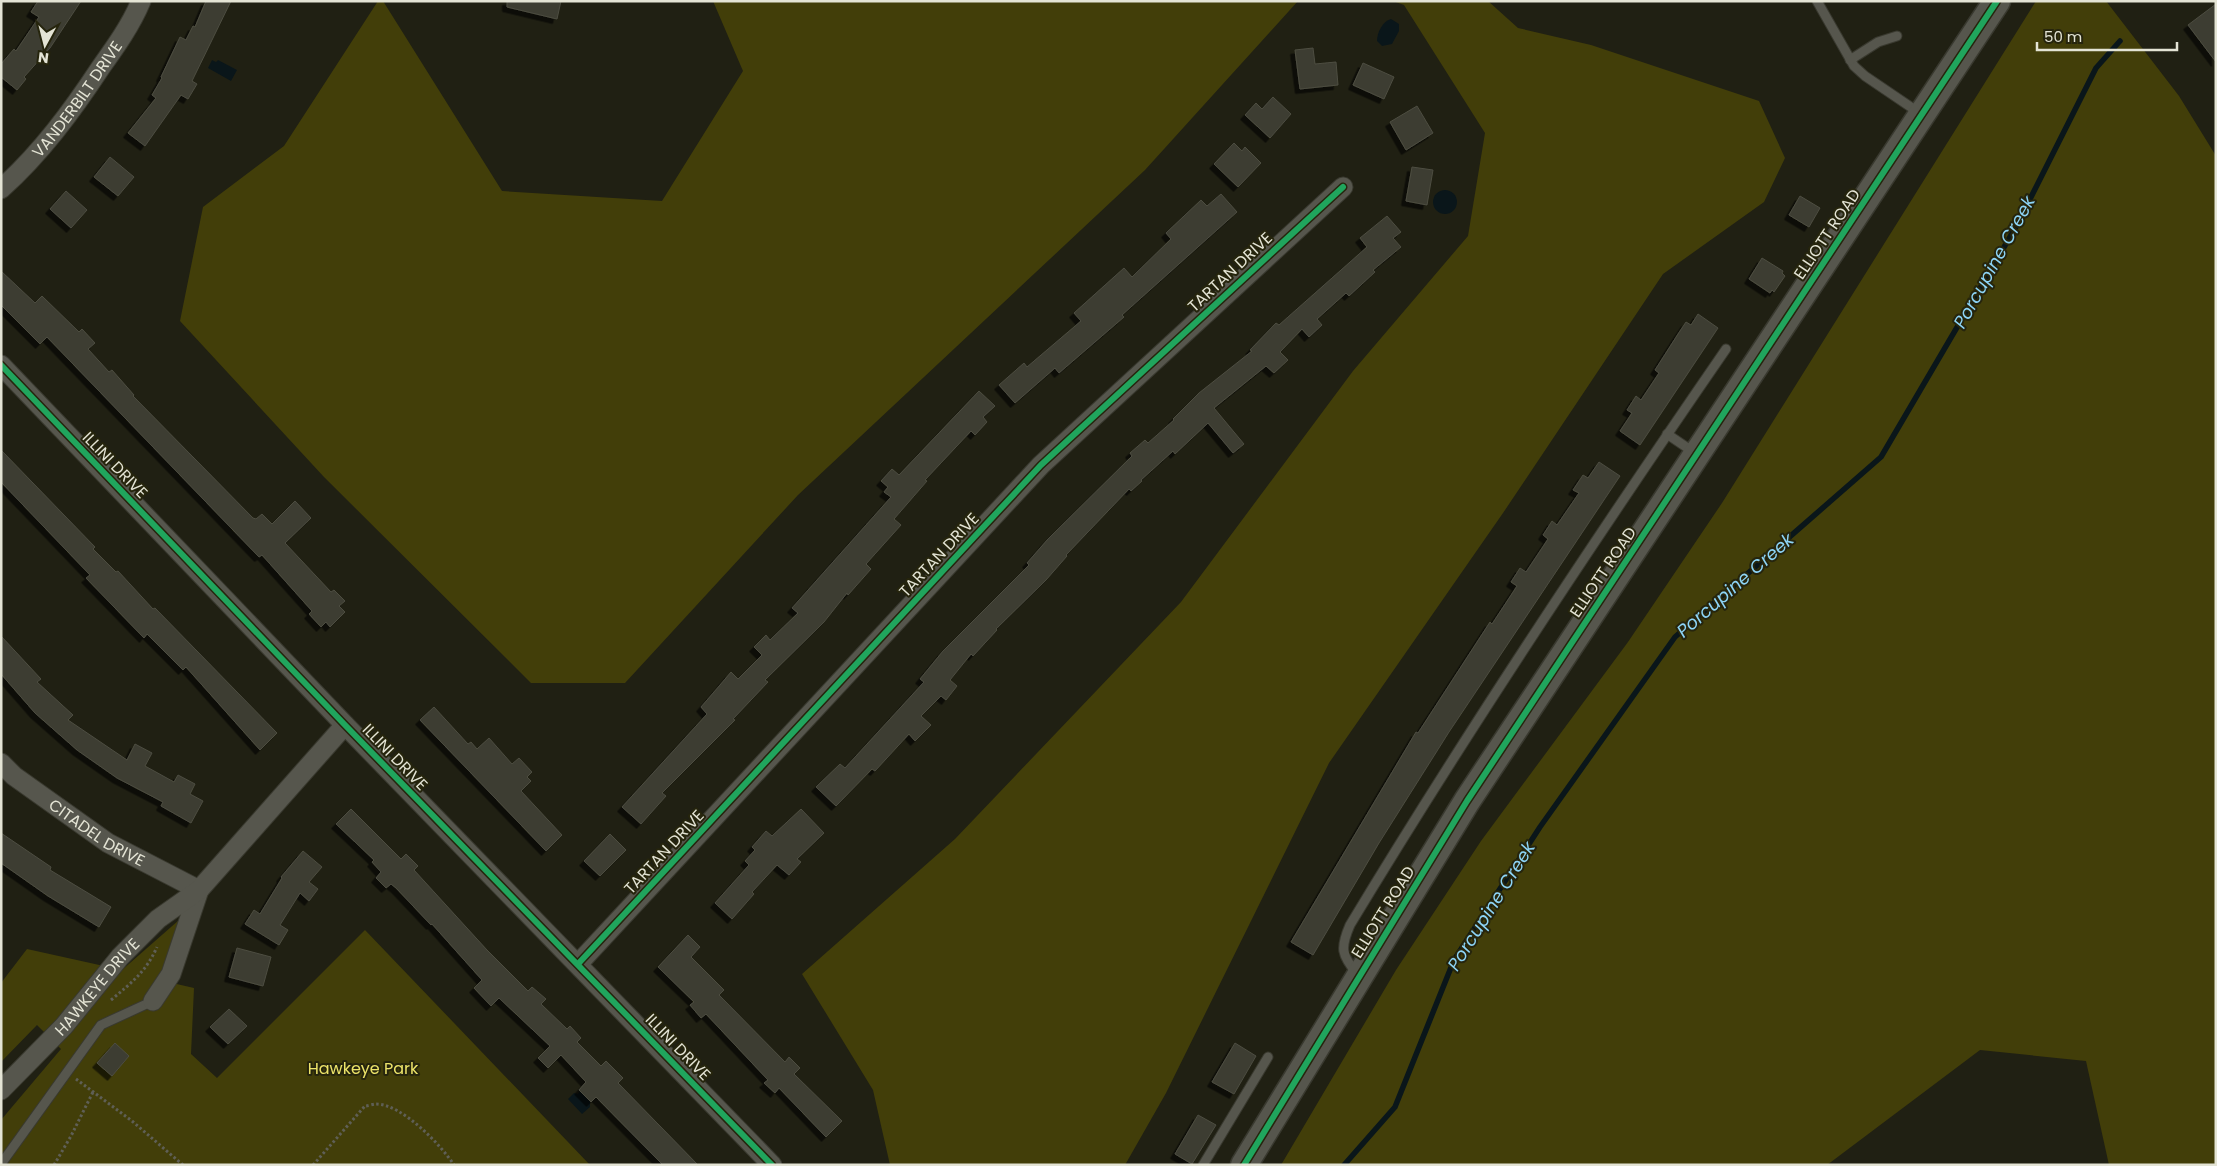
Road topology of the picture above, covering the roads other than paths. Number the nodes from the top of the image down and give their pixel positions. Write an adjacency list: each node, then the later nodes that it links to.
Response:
1 (142, 1): 8 (street, VANDERBILT DRIVE)
2 (1817, 1): 5 (lane)
3 (1997, 1): 6 (street, ELLIOTT ROAD)
4 (1897, 36): 5 (lane)
5 (1850, 60): 6 (lane)
6 (1923, 116): 12 (street, ELLIOTT ROAD)
7 (1343, 187): 16 (street, TARTAN DRIVE)
8 (1, 189)
9 (1726, 349): 11 (lane)
10 (1, 365): 13 (street, ILLINI DRIVE)
11 (1668, 434): 12 (lane); 17 (lane)
12 (1697, 455): 17 (street, ELLIOTT ROAD)
13 (344, 725): 15 (street, HAWKEYE DRIVE); 16 (street, ILLINI DRIVE)
14 (1, 763): 15 (street, CITADEL DRIVE)
15 (200, 890): 18 (street, HAWKEYE DRIVE); 20 (street, HAWKEYE DRIVE)
16 (578, 964): 22 (street, ILLINI DRIVE)
17 (1359, 977): 24 (street, ELLIOTT ROAD)
18 (152, 1001): 21 (lane)
19 (1268, 1057): 23 (lane)
20 (1, 1090)
21 (1, 1164)
22 (772, 1165)
23 (1203, 1165)
24 (1244, 1165)

